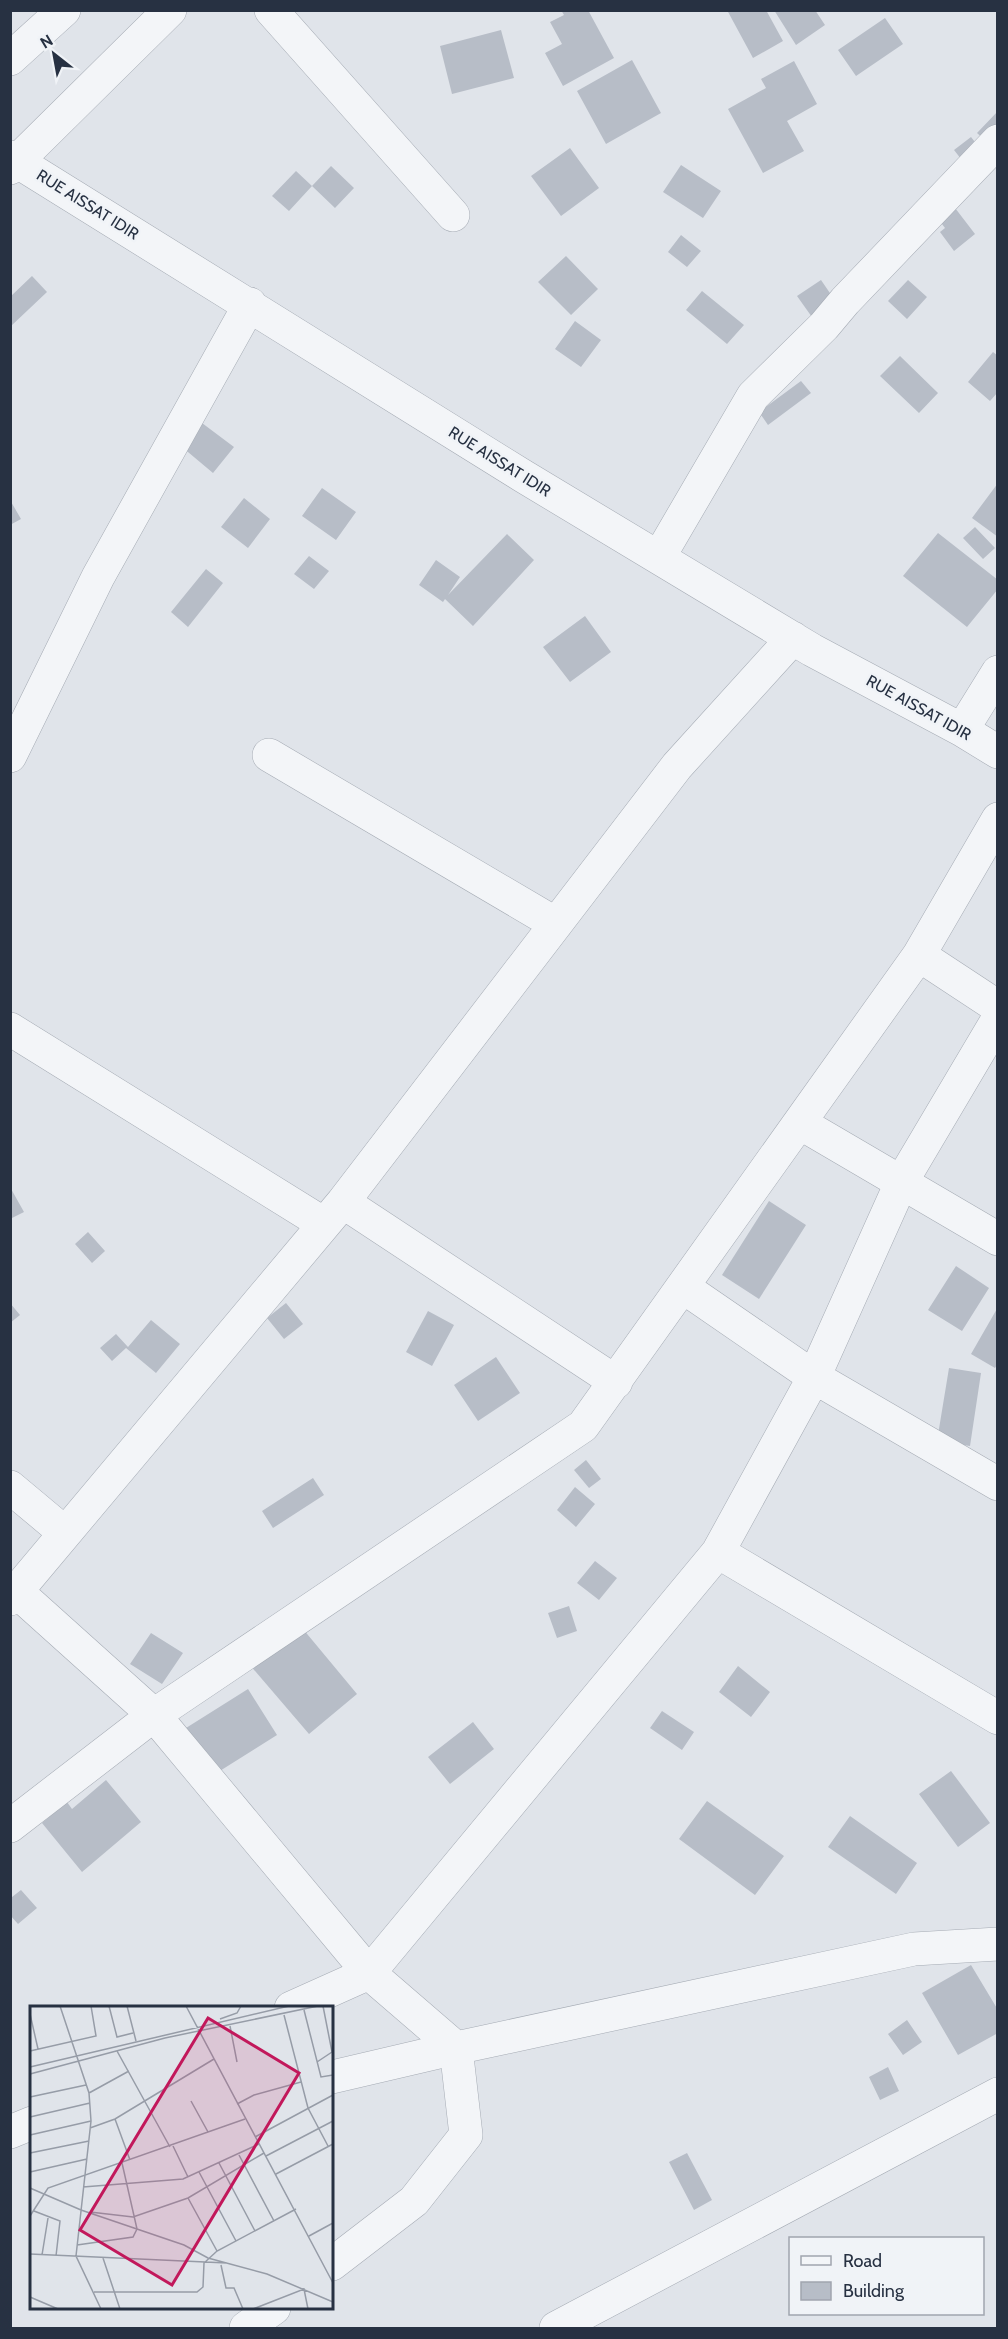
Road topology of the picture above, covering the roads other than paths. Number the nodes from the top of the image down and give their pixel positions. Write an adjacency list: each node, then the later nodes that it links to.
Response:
1 (64, 10): 4 (street)
2 (170, 10): 6 (street)
3 (270, 10): 7 (street)
4 (10, 59)
5 (998, 141): 9 (street)
6 (13, 162): 8 (street, RUE AISSAT IDIR)
7 (453, 215)
8 (250, 304): 9 (street, RUE AISSAT IDIR); 15 (street)
9 (659, 556): 10 (street, RUE AISSAT IDIR)
10 (793, 638): 12 (street, RUE AISSAT IDIR); 17 (street)
11 (998, 672): 12 (street)
12 (962, 730): 13 (street, RUE AISSAT IDIR)
13 (998, 752)
14 (268, 755): 17 (street)
15 (10, 756)
16 (998, 819): 18 (street)
17 (556, 924): 24 (street)
18 (919, 955): 19 (street); 22 (street)
19 (998, 1007)
20 (998, 1019): 23 (street)
21 (10, 1029): 24 (street)
22 (800, 1123): 23 (street); 26 (street)
23 (902, 1181): 25 (street); 27 (street)
24 (334, 1213): 28 (street); 31 (street)
25 (998, 1239)
26 (683, 1287): 27 (street); 28 (street)
27 (814, 1377): 29 (street); 32 (street)
28 (616, 1382): 34 (street)
29 (998, 1484)
30 (10, 1487): 31 (street)
31 (65, 1533): 33 (street)
32 (718, 1552): 35 (street); 38 (street)
33 (13, 1595): 34 (street)
34 (154, 1716): 36 (street); 38 (street)
35 (998, 1719)
36 (10, 1826)
37 (998, 1944): 40 (street)
38 (369, 1973): 39 (street); 40 (street)
39 (293, 2006)
40 (456, 2048): 41 (street); 47 (street)
41 (333, 2077)
42 (998, 2094): 50 (street)
43 (30, 2124): 44 (street)
44 (10, 2132)
45 (30, 2148): 46 (street)
46 (10, 2153)
47 (333, 2263)
48 (270, 2309): 49 (street)
49 (246, 2328)
50 (556, 2328)

